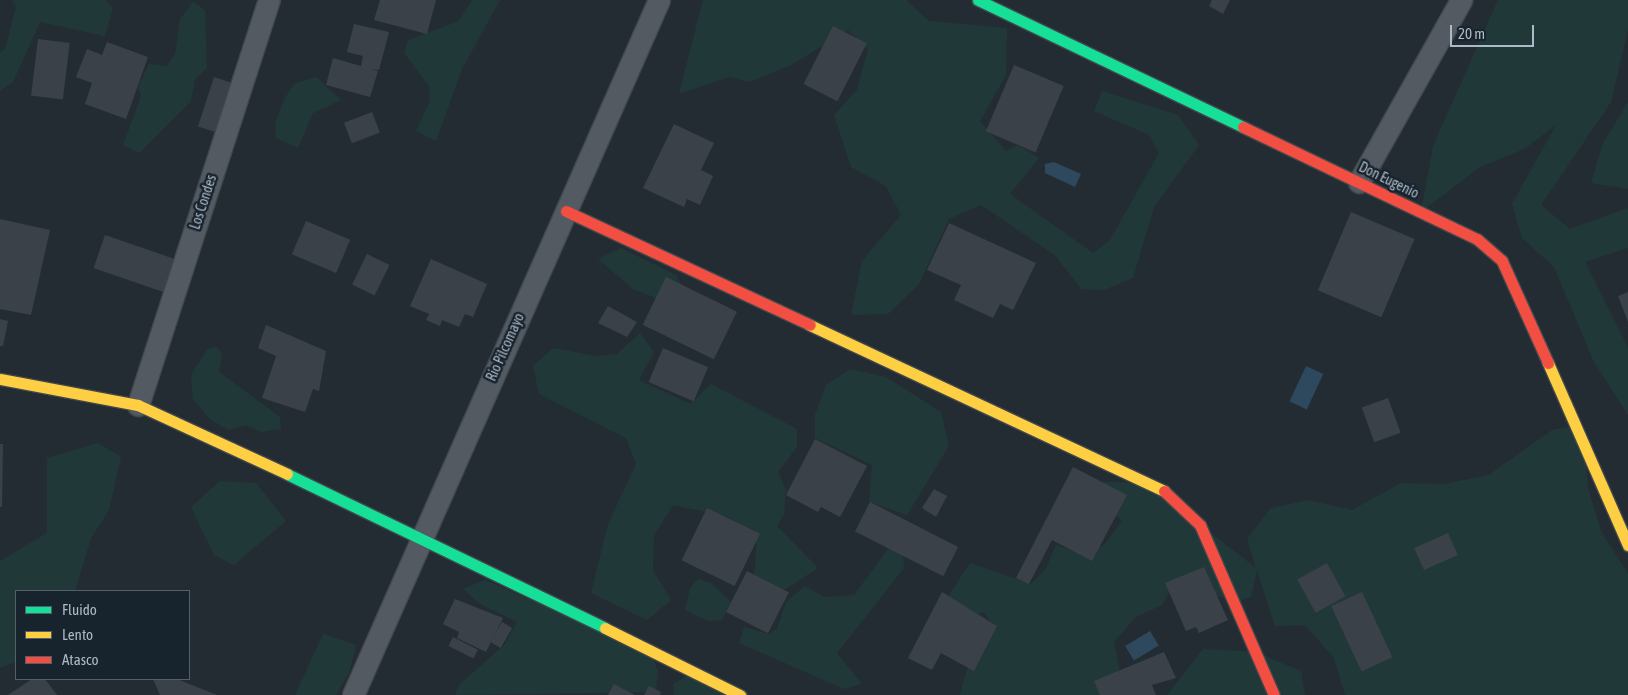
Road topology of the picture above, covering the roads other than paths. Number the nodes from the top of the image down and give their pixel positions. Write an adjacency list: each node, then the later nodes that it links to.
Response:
1 (269, 0): 8 (street, Los Condes)
2 (659, 0): 6 (street, Rio Pilcomayo)
3 (978, 0): 5 (street, Don Eugenio)
4 (1461, 0): 5 (street)
5 (1359, 182): 10 (street, Don Eugenio)
6 (566, 211): 9 (street, Rio Pilcomayo); 13 (street)
7 (0, 379): 8 (street)
8 (138, 404): 9 (street)
9 (421, 537): 11 (street, Rio Pilcomayo); 12 (street)
10 (1628, 545)
11 (353, 695)
12 (740, 695)
13 (1274, 695)

